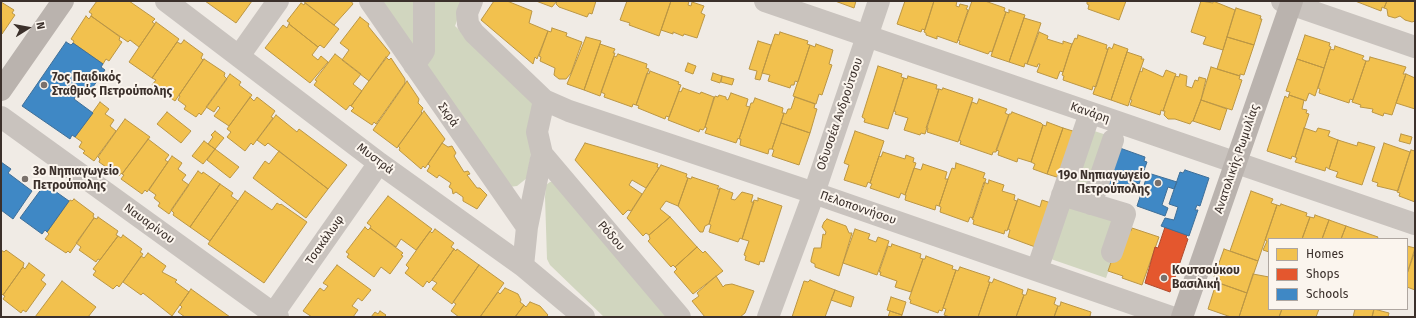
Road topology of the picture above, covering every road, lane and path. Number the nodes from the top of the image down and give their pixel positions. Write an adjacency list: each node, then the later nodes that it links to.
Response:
1 (63, 1): 14 (street)
2 (166, 1): 12 (street, Μυστρά)
3 (278, 1): 12 (street)
4 (370, 1): 13 (street, Σκρά)
5 (424, 1): 13 (street)
6 (472, 1): 15 (street, Πελοποννήσου)
7 (764, 1): 10 (street, Κανάρη)
8 (879, 1): 10 (street, Οδυσσέα Ανδρούτσου)
9 (1289, 2): 11 (street); 21 (street, Ανατολικής Ρωμυλίας)
10 (867, 36): 16 (street, Κανάρη); 22 (street, Οδυσσέα Ανδρούτσου)
11 (1415, 47)
12 (239, 56): 20 (street, Μυστρά)
13 (414, 65): 26 (street, Σκρά)
14 (1, 90)
15 (544, 100): 19 (street); 22 (street, Πελοποννήσου)
16 (1090, 113): 21 (street, Κανάρη); 23 (street)
17 (1, 117): 30 (street, Ναυαρίνου)
18 (1113, 140): 24 (street)
19 (542, 154): 26 (street); 32 (street, Ρόδου)
20 (379, 163): 28 (street, Μυστρά); 30 (street, Τσακάλωφ)
21 (1236, 163): 25 (street, Κανάρη); 35 (street, Ανατολικής Ρωμυλίας)
22 (814, 193): 29 (street, Πελοποννήσου); 33 (street, Οδυσσέα Ανδρούτσου)
23 (1062, 195): 24 (street); 29 (street)
24 (1091, 204): 27 (street)
25 (1415, 224)
26 (527, 227): 28 (street)
27 (1112, 252)
28 (524, 266): 31 (street, Μυστρά)
29 (1037, 270): 34 (street, Πελοποννήσου)
30 (274, 316)
31 (584, 317)
32 (680, 317)
33 (768, 317)
34 (1171, 317)
35 (1182, 317)

